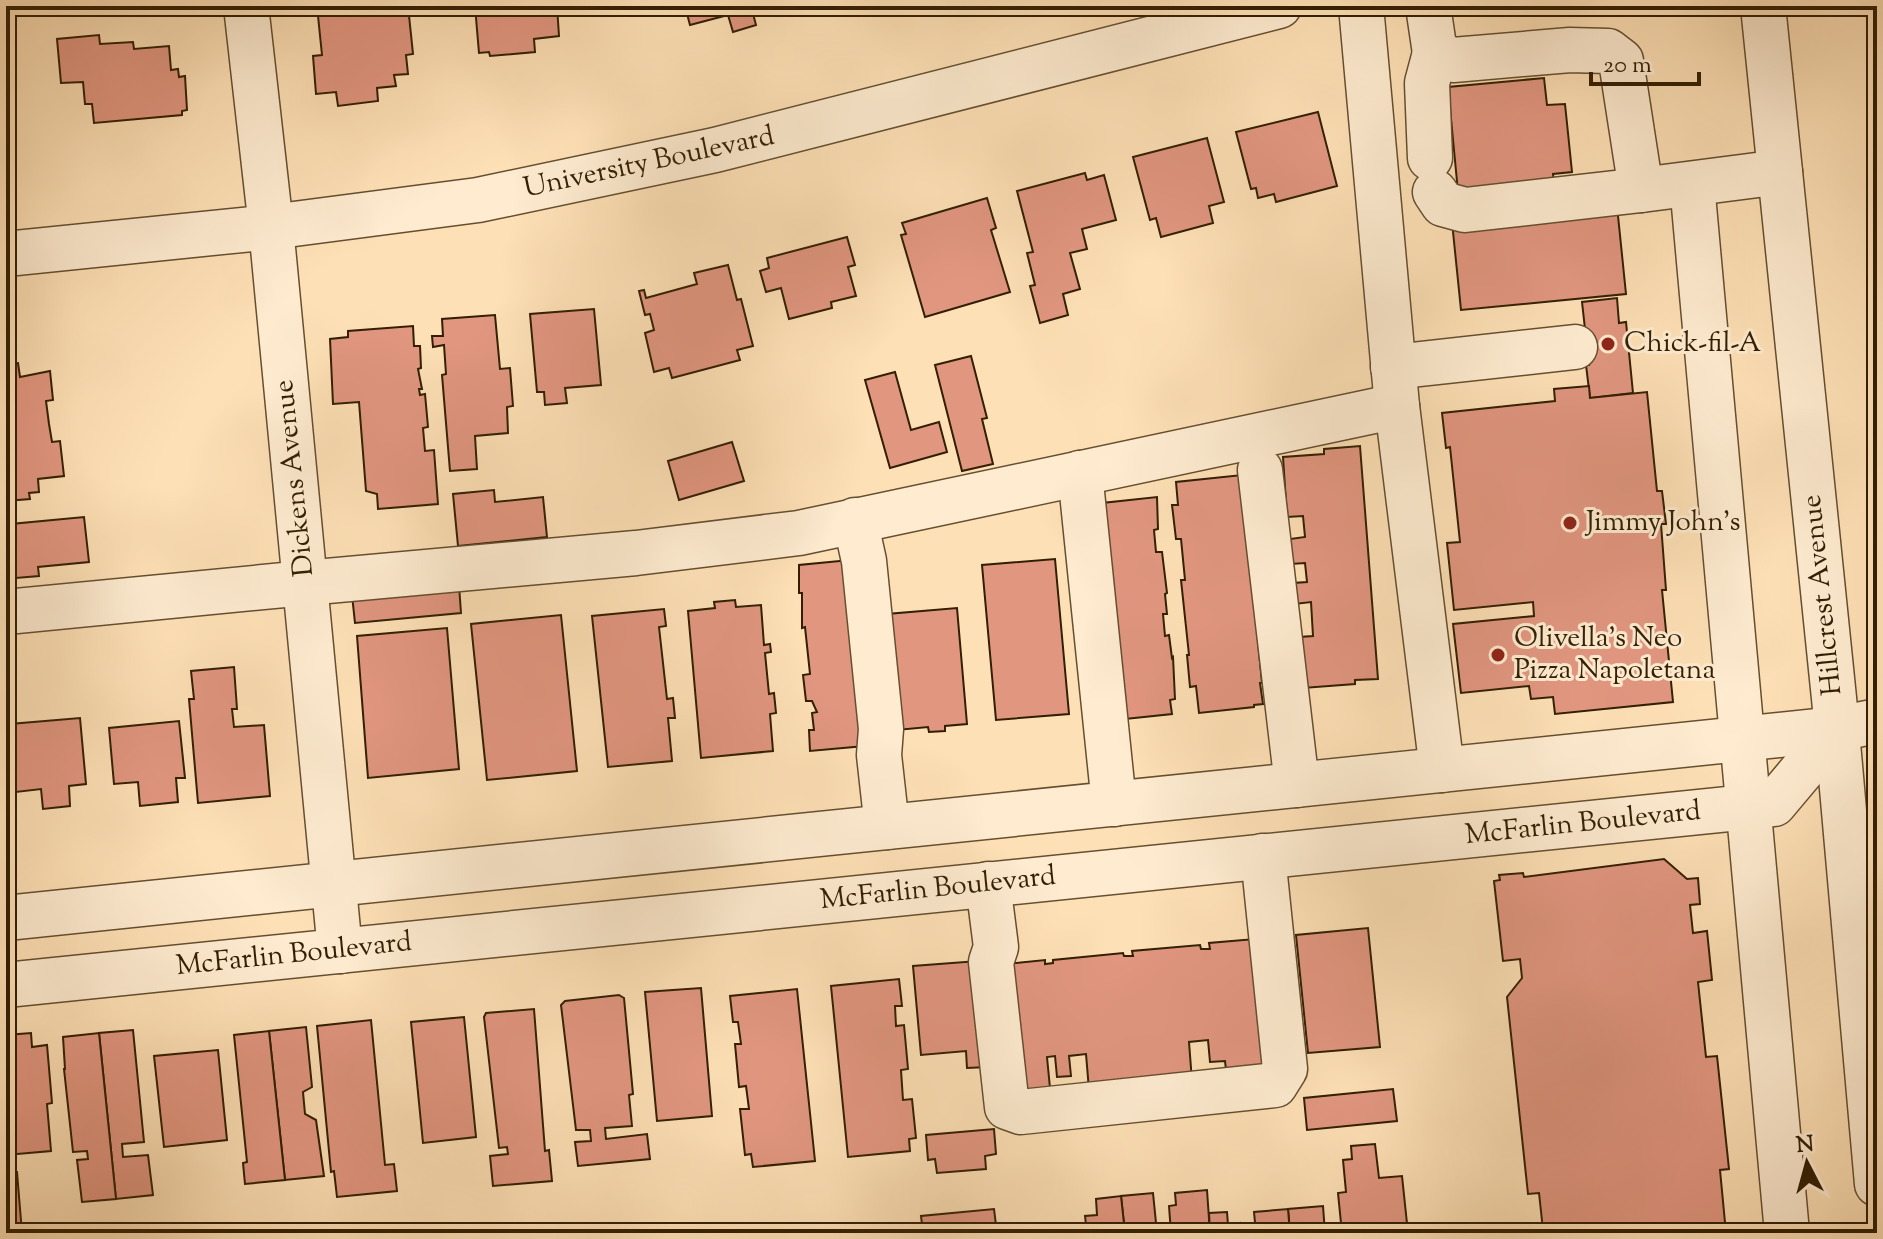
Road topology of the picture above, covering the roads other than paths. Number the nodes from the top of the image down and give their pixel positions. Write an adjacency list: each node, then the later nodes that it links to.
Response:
1 (246, 6): 10 (street, Dickens Avenue)
2 (1279, 6): 10 (street, University Boulevard)
3 (1361, 6): 13 (street)
4 (1428, 6): 6 (street)
5 (1763, 6): 7 (street, Hillcrest Avenue)
6 (1435, 53): 9 (street); 9 (street)
7 (1780, 172): 8 (street); 19 (street, Hillcrest Avenue)
8 (1692, 184): 9 (street); 20 (street)
9 (1641, 190)
10 (271, 227): 11 (street, University Boulevard); 17 (street, Dickens Avenue)
11 (6, 254)
12 (1575, 347): 13 (street)
13 (1395, 386): 15 (street); 21 (street)
14 (1260, 470): 22 (street)
15 (1080, 473): 16 (street); 23 (street)
16 (855, 520): 17 (street); 25 (street)
17 (305, 583): 18 (street); 27 (street, Dickens Avenue)
18 (6, 612)
19 (1857, 725): 20 (street); 24 (street, McFarlin Boulevard); 32 (street, Hillcrest Avenue)
20 (1743, 739): 21 (street); 24 (street)
21 (1442, 770): 22 (street)
22 (1297, 785): 23 (street)
23 (1114, 804): 25 (street)
24 (1748, 807): 26 (street, McFarlin Boulevard); 34 (street)
25 (887, 827): 27 (street)
26 (1263, 856): 28 (street, McFarlin Boulevard); 28 (street)
27 (334, 884): 29 (street); 30 (street, Dickens Avenue)
28 (988, 884): 30 (street, McFarlin Boulevard)
29 (6, 918)
30 (340, 951): 31 (street, McFarlin Boulevard)
31 (6, 985)
32 (1874, 1114): 33 (street, Hillcrest Avenue)
33 (1877, 1184)
34 (1787, 1233)

